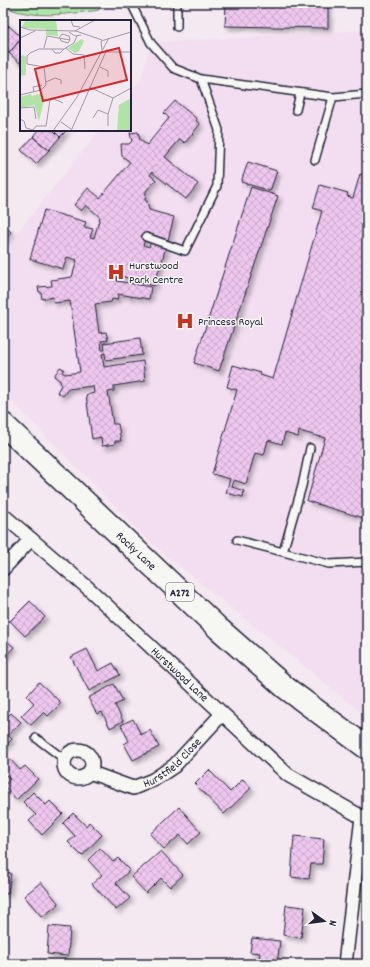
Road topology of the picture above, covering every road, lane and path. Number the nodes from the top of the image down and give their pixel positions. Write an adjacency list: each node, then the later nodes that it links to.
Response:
1 (131, 3): 4 (lane)
2 (177, 3): 3 (lane)
3 (177, 27)
4 (201, 79): 5 (lane); 10 (lane)
5 (300, 93): 7 (lane); 8 (lane)
6 (367, 94): 7 (lane)
7 (333, 97): 9 (lane)
8 (296, 110)
9 (315, 160)
10 (146, 237)
11 (3, 424): 21 (highway, Rocky Lane / A272)
12 (310, 448): 16 (lane)
13 (3, 515): 14 (street, Hurstwood Lane)
14 (31, 539): 18 (street); 19 (street, Hurstwood Lane)
15 (237, 540): 16 (lane)
16 (283, 552): 17 (lane)
17 (367, 562)
18 (3, 569)
19 (222, 714): 23 (street, Hurstfield Close); 24 (street, Hurstwood Lane)
20 (36, 738): 22 (lane)
21 (367, 748)
22 (64, 759): 23 (street); 23 (street)
23 (89, 772)
24 (364, 818): 25 (street)
25 (345, 964)

